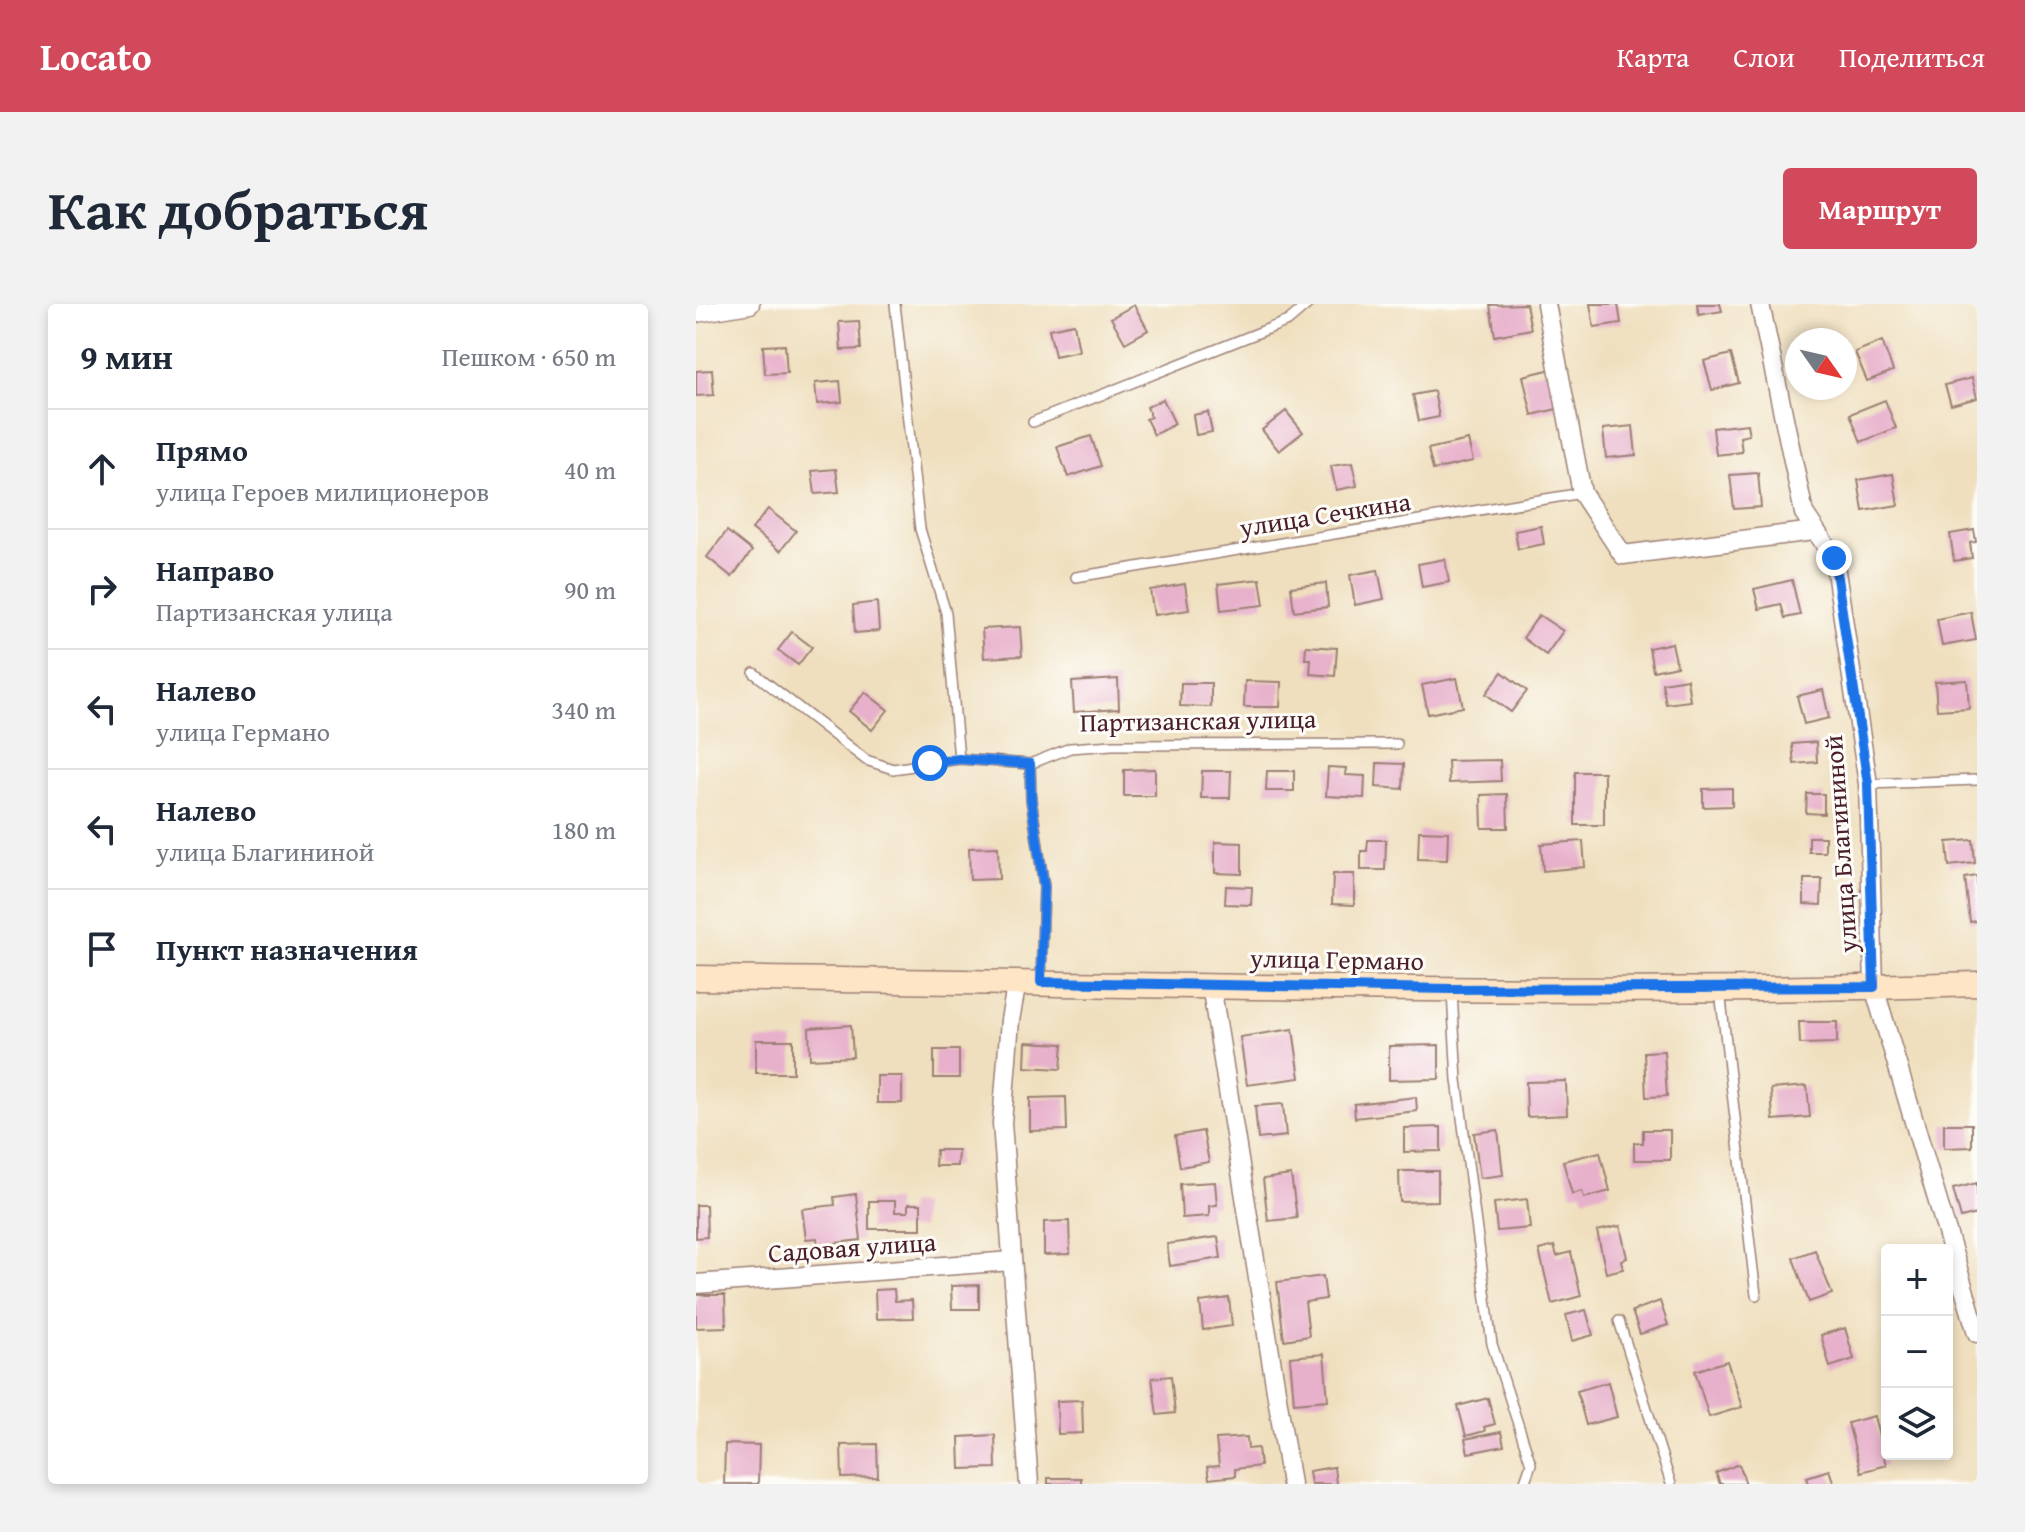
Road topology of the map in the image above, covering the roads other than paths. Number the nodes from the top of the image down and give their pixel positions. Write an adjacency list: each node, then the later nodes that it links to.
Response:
1 (750, 304): 6 (street)
2 (895, 304): 13 (lane)
3 (1308, 304): 7 (lane)
4 (1546, 304): 8 (street)
5 (1760, 304): 9 (street, улица Благининой)
6 (696, 313)
7 (1033, 422)
8 (1582, 493): 9 (street); 10 (lane, улица Сечкина)
9 (1814, 531): 16 (street, улица Благининой)
10 (1076, 577)
11 (754, 673): 13 (lane)
12 (1397, 744): 14 (lane, Партизанская улица)
13 (959, 759): 14 (lane)
14 (1030, 764): 18 (lane)
15 (1977, 780): 16 (lane)
16 (1868, 784): 21 (street, улица Благининой)
17 (696, 978): 18 (main road, улица Германо)
18 (1029, 982): 20 (main road, улица Германо); 24 (street)
19 (1977, 984): 21 (main road, улица Германо)
20 (1211, 985): 23 (main road, улица Германо); 30 (street)
21 (1874, 987): 22 (main road, улица Германо); 28 (street, улица Благининой)
22 (1719, 988): 23 (main road, улица Германо); 26 (lane)
23 (1452, 989): 31 (lane)
24 (1012, 1261): 25 (street, Садовая улица); 29 (street)
25 (696, 1284)
26 (1756, 1295)
27 (1619, 1321): 32 (lane)
28 (1977, 1333)
29 (1029, 1484)
30 (1291, 1484)
31 (1524, 1484)
32 (1671, 1484)

